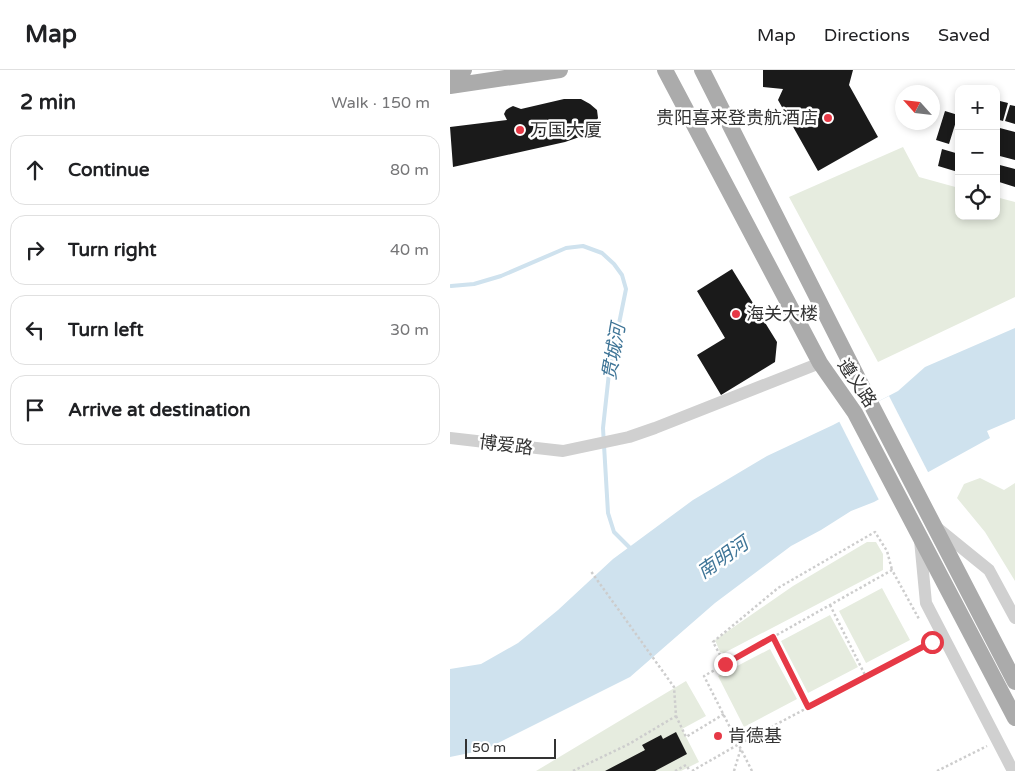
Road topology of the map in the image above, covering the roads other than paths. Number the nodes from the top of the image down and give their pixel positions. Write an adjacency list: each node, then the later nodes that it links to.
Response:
1 (560, 70): 5 (main road)
2 (665, 70): 7 (main road, 遵义路)
3 (702, 70): 9 (main road, 遵义路)
4 (450, 72): 5 (main road)
5 (468, 74): 6 (main road)
6 (450, 86)
7 (820, 363): 8 (street, 博爱路); 10 (main road, 遵义路)
8 (450, 438)
9 (934, 525): 11 (street); 12 (main road, 遵义路)
10 (920, 535): 13 (main road, 遵义路); 14 (street)
11 (1015, 618)
12 (1015, 682)
13 (1015, 718)
14 (1013, 771)

